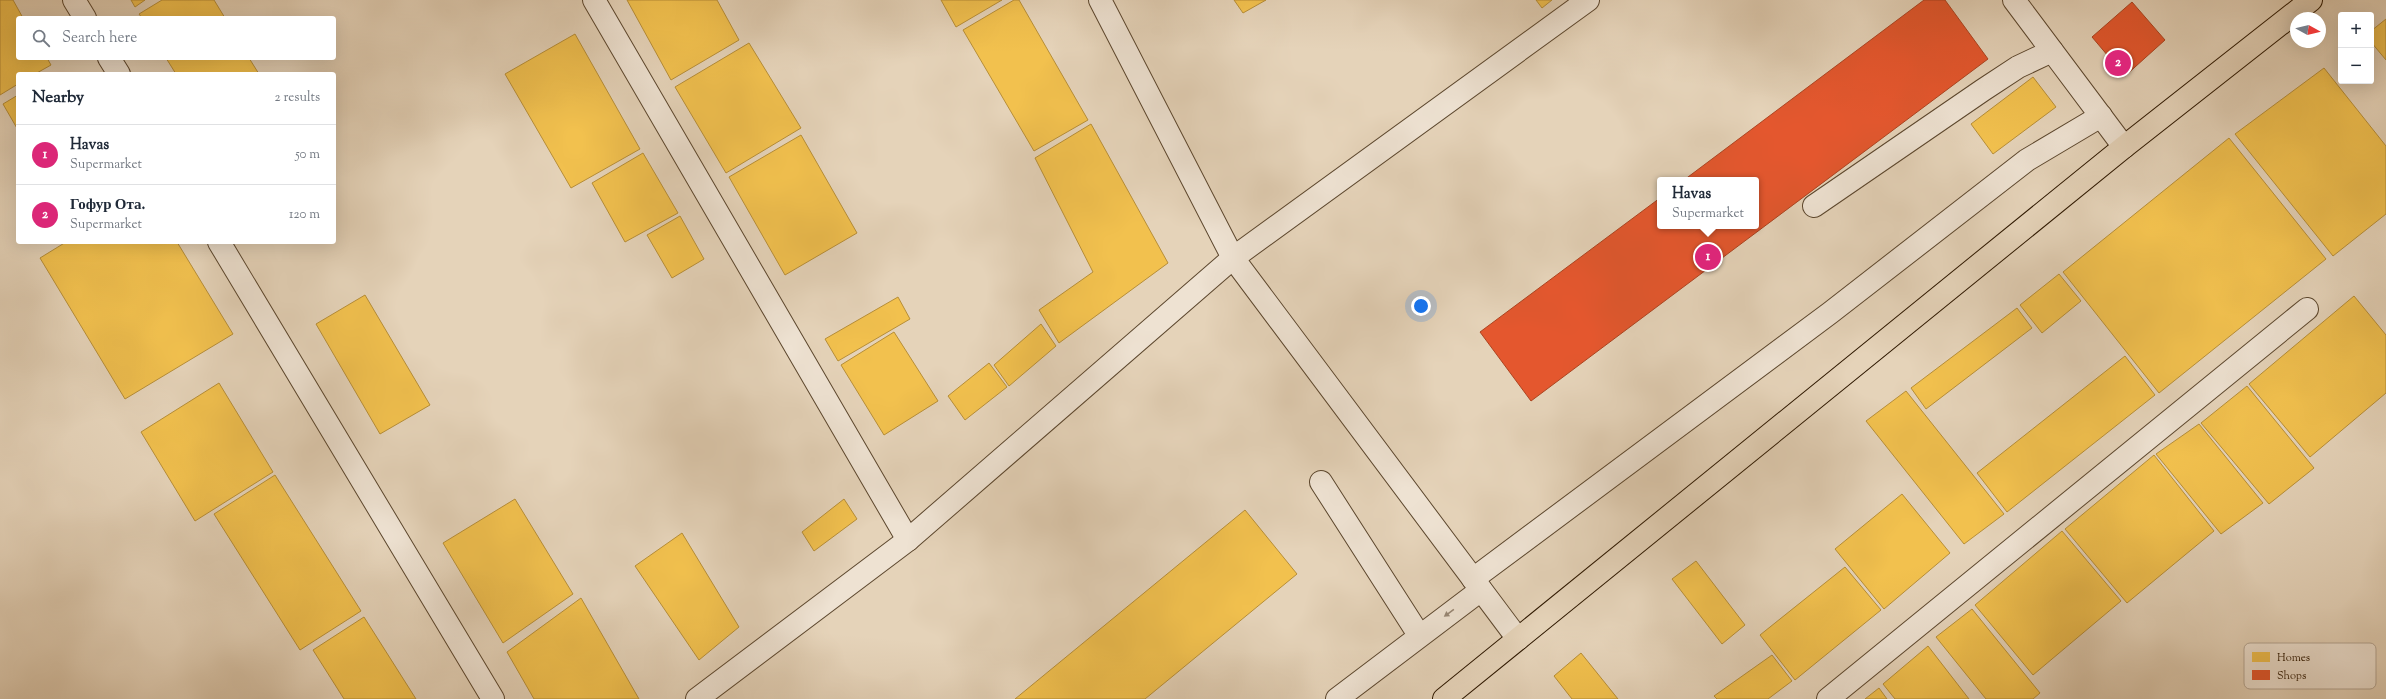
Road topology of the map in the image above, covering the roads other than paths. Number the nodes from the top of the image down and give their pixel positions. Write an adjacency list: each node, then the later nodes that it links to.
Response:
1 (74, 0): 7 (street)
2 (594, 0): 18 (street)
3 (1100, 0): 15 (street)
4 (1588, 0): 15 (street)
5 (2014, 0): 8 (street)
6 (2311, 0): 12 (main road)
7 (84, 16)
8 (2052, 51): 11 (street); 13 (street)
9 (110, 60): 10 (street)
10 (118, 72)
11 (2101, 116): 12 (street); 19 (street)
12 (2124, 147): 21 (main road)
13 (1814, 206)
14 (220, 244): 22 (street)
15 (1233, 258): 18 (street); 19 (street)
16 (2307, 309): 26 (street)
17 (1321, 482): 20 (street)
18 (908, 540): 23 (street)
19 (1477, 584): 20 (street, one-way to 20); 21 (street)
20 (1419, 635): 24 (street)
21 (1518, 639): 25 (main road)
22 (493, 699)
23 (697, 699)
24 (1337, 699)
25 (1444, 699)
26 (1828, 699)

